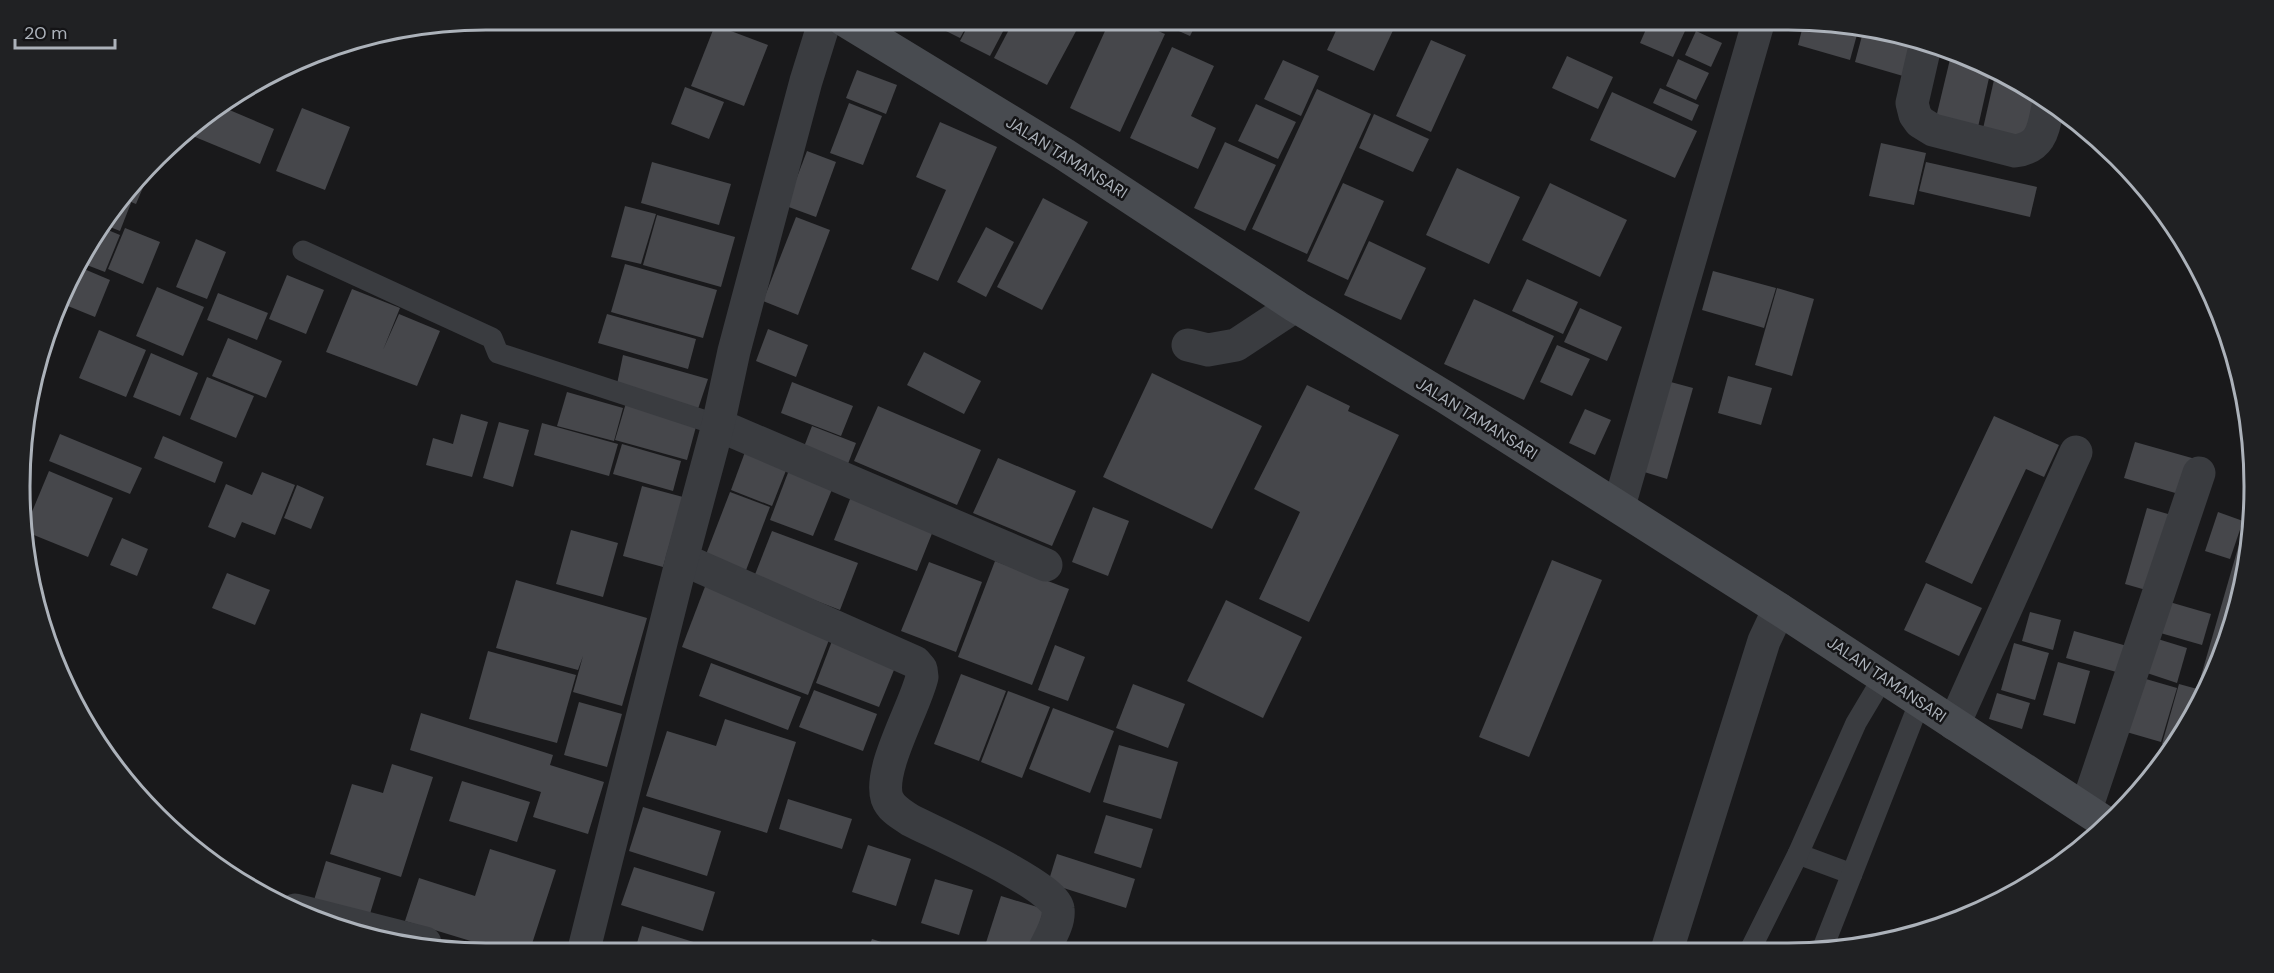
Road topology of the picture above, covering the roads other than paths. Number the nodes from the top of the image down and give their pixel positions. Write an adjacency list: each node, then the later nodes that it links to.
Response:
1 (822, 30): 9 (street)
2 (860, 30): 7 (main road, JALAN TAMANSARI)
3 (1757, 30): 12 (street)
4 (1924, 51): 5 (street)
5 (2047, 111)
6 (303, 251): 9 (lane)
7 (1295, 306): 8 (street); 12 (main road, JALAN TAMANSARI)
8 (1188, 345)
9 (718, 425): 13 (street); 14 (street)
10 (2076, 452): 18 (street)
11 (2199, 473): 19 (street)
12 (1619, 507): 15 (main road, JALAN TAMANSARI)
13 (682, 559): 23 (street); 24 (street)
14 (1046, 564)
15 (1779, 609): 16 (main road, JALAN TAMANSARI); 25 (street)
16 (1884, 675): 17 (main road, JALAN TAMANSARI); 20 (lane)
17 (1920, 700): 18 (main road, JALAN TAMANSARI); 21 (lane)
18 (1954, 724): 19 (main road, JALAN TAMANSARI)
19 (2096, 816)
20 (1798, 854): 21 (lane); 26 (lane)
21 (1852, 874): 22 (lane)
22 (1825, 941)
23 (586, 943)
24 (1047, 943)
25 (1669, 943)
26 (1754, 943)

